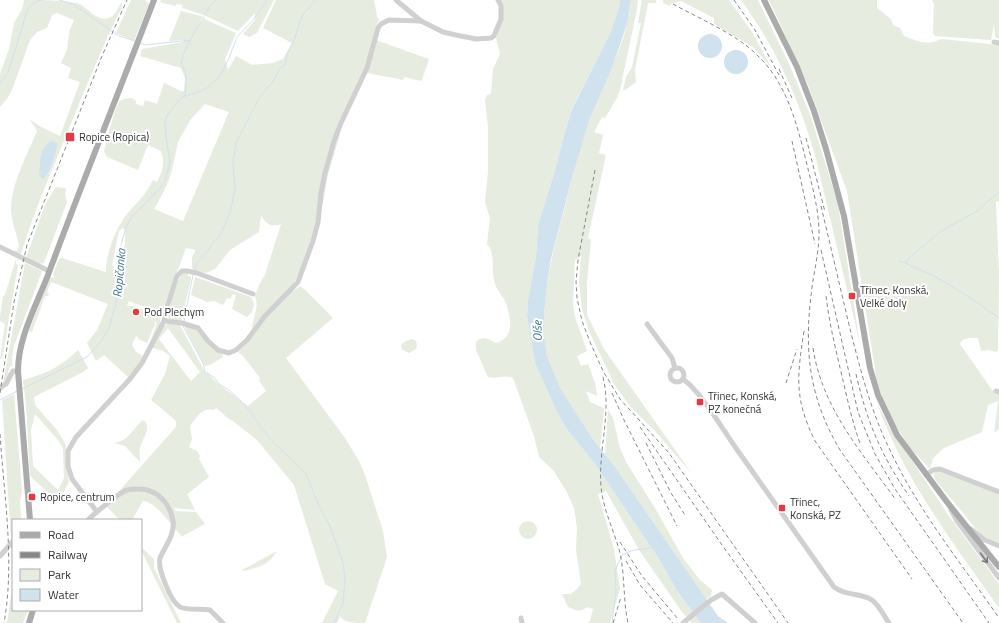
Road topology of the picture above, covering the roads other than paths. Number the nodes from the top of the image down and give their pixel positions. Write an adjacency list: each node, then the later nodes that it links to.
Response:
1 (154, 0): 7 (main road)
2 (396, 0): 5 (street)
3 (498, 0): 5 (street)
4 (764, 0): 15 (main road)
5 (421, 21): 9 (street)
6 (0, 247): 7 (street)
7 (49, 271): 12 (main road)
8 (253, 294): 9 (street)
9 (164, 321): 18 (street)
10 (647, 324): 11 (street)
11 (675, 368): 13 (street); 13 (street)
12 (18, 371): 14 (street); 19 (main road)
13 (683, 379): 32 (street)
14 (0, 388)
15 (926, 475): 16 (street); 17 (main road)
16 (999, 492)
17 (947, 502): 21 (main road); 26 (street, one-way to 26)
18 (97, 512): 20 (street); 29 (street)
19 (30, 519)
20 (89, 519)
21 (965, 524): 23 (street); 25 (main road)
22 (12, 542): 24 (street)
23 (999, 546)
24 (0, 556)
25 (999, 567)
26 (999, 578)
27 (33, 611): 28 (main road)
28 (29, 623)
29 (223, 623)
30 (683, 623): 31 (street)
31 (755, 623)
32 (889, 623)

